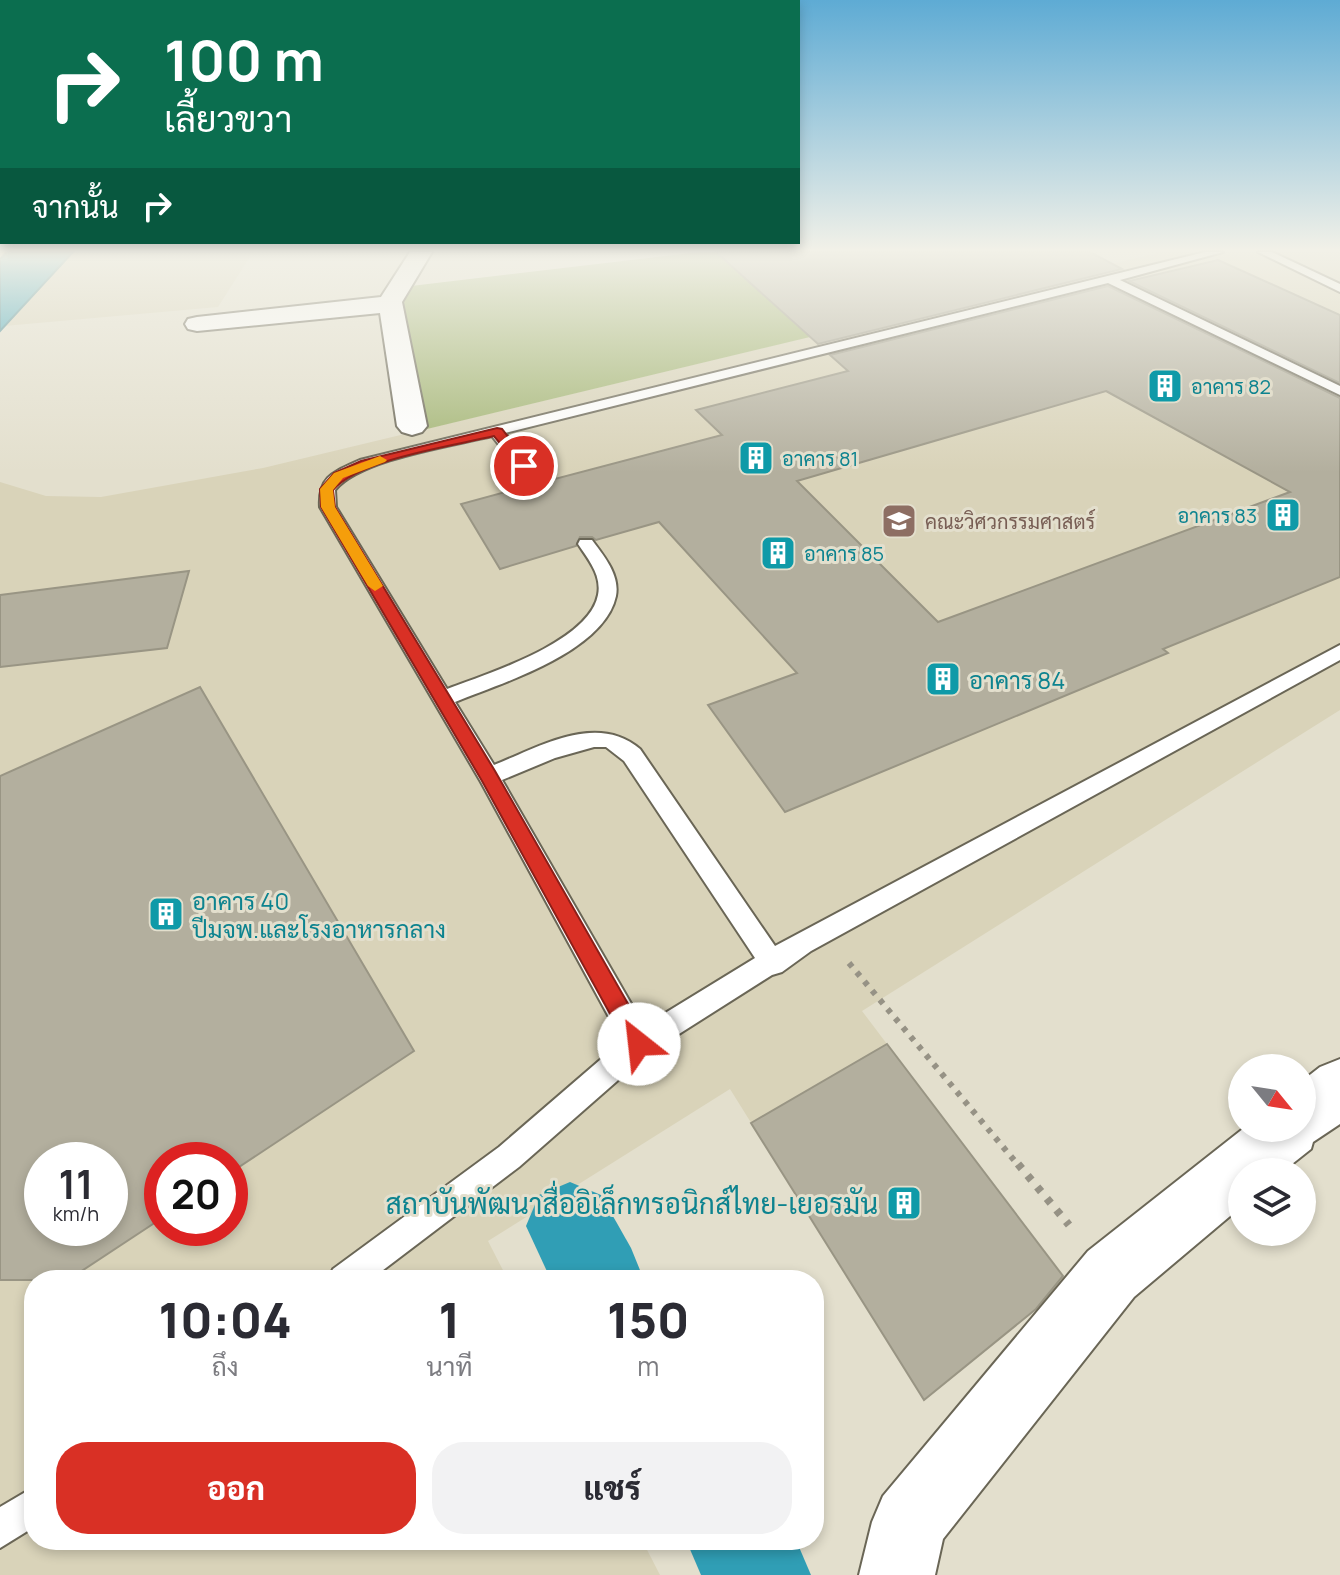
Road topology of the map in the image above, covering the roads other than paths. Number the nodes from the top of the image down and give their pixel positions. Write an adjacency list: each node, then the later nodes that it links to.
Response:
1 (394, 326): 5 (street)
2 (928, 326): 6 (lane)
3 (1205, 326): 4 (lane)
4 (1340, 391)
5 (412, 426)
6 (497, 432): 7 (lane); 10 (lane)
7 (538, 483)
8 (586, 544): 10 (lane)
9 (1340, 652): 12 (lane)
10 (443, 699): 11 (lane)
11 (489, 776): 12 (lane); 13 (lane)
12 (773, 964): 13 (lane)
13 (639, 1044): 17 (lane)
14 (1340, 1087): 15 (street)
15 (1316, 1107)
16 (1273, 1142): 20 (street)
17 (357, 1270)
18 (24, 1512): 19 (lane)
19 (0, 1529)
20 (897, 1575)

